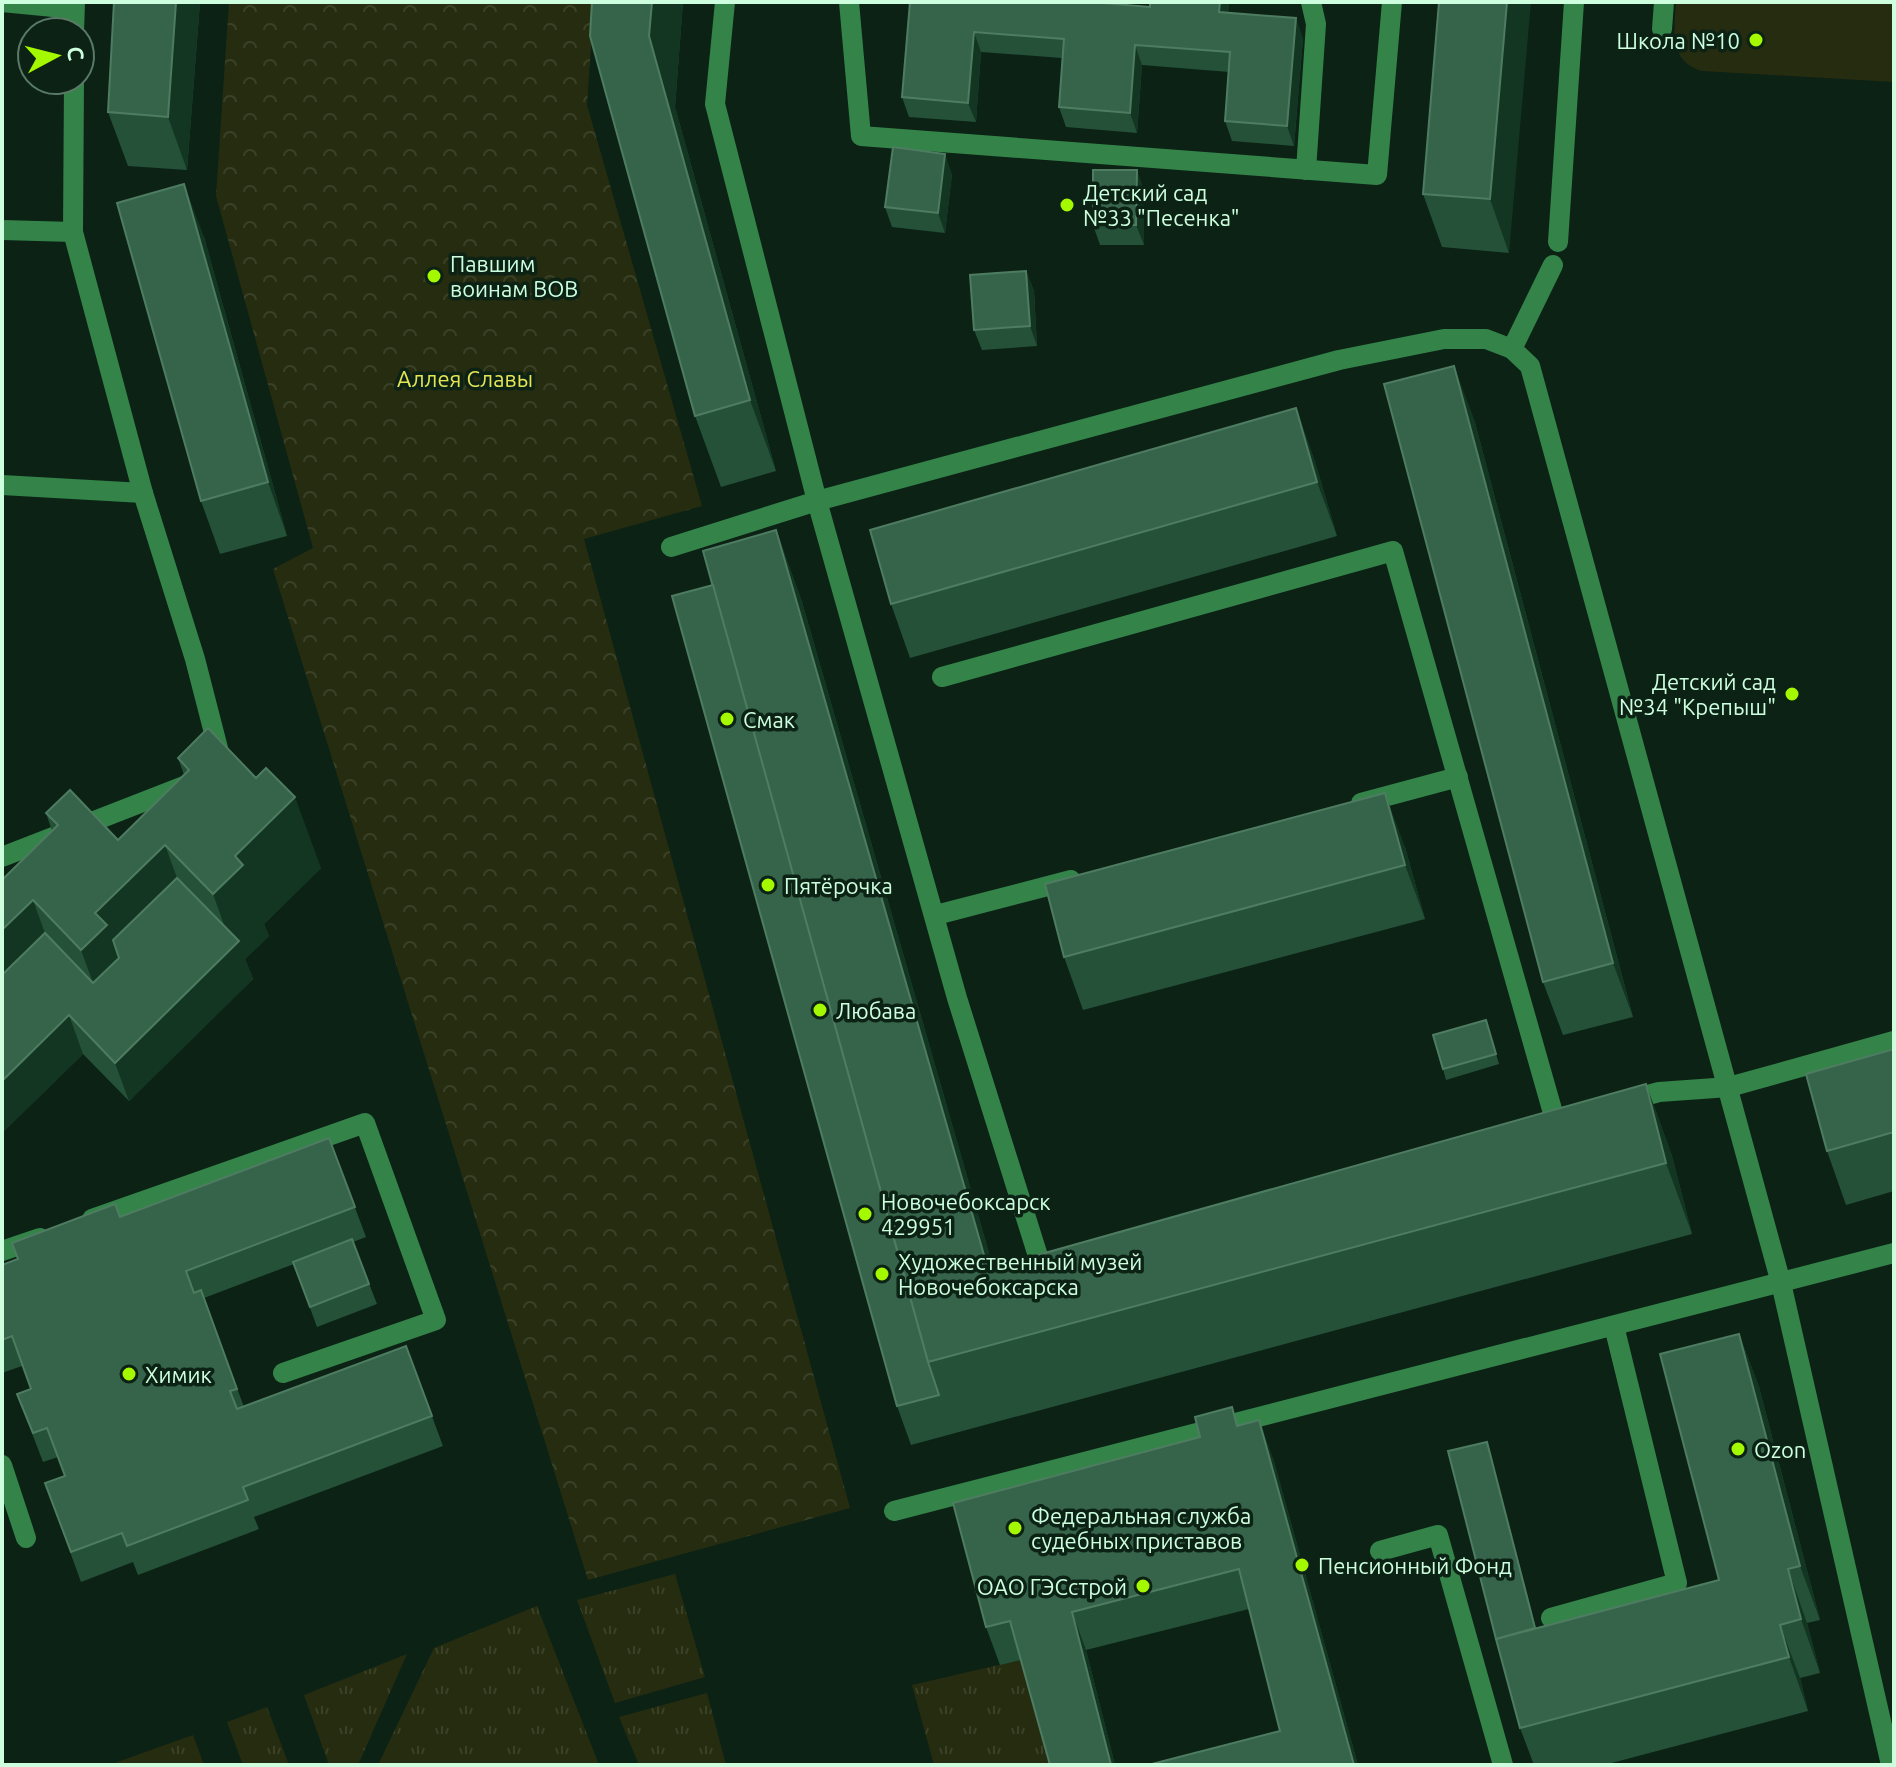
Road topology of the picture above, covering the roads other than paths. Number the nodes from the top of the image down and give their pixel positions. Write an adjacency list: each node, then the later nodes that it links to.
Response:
1 (2, 2): 8 (lane)
2 (725, 2): 19 (lane)
3 (849, 2): 11 (lane)
4 (1311, 2): 11 (lane)
5 (1392, 2): 11 (lane)
6 (1574, 2): 14 (lane)
7 (1664, 2): 9 (lane)
8 (75, 6)
9 (1662, 29)
10 (74, 96): 13 (lane)
11 (1306, 170)
12 (2, 230): 13 (lane)
13 (73, 232): 18 (lane)
14 (1558, 242)
15 (1553, 265): 16 (lane)
16 (1512, 349): 19 (lane); 28 (lane)
17 (2, 485): 18 (lane)
18 (143, 493): 24 (lane)
19 (817, 501): 20 (lane); 26 (lane)
20 (671, 547)
21 (942, 677): 22 (lane)
22 (1458, 777): 23 (lane); 30 (lane)
23 (1335, 810)
24 (2, 857)
25 (1089, 875): 26 (lane)
26 (936, 915): 33 (lane)
27 (1894, 1041): 28 (lane)
28 (1729, 1087): 29 (lane); 34 (lane)
29 (1600, 1108)
30 (1555, 1120)
31 (2, 1251): 36 (lane)
32 (1894, 1253): 34 (lane)
33 (1073, 1263)
34 (1781, 1283): 35 (lane); 43 (lane)
35 (1614, 1326): 38 (lane); 41 (lane)
36 (283, 1373)
37 (2, 1467): 39 (lane)
38 (894, 1511)
39 (26, 1538)
40 (1380, 1551): 42 (lane)
41 (1551, 1618)
42 (1503, 1765)
43 (1891, 1765)

